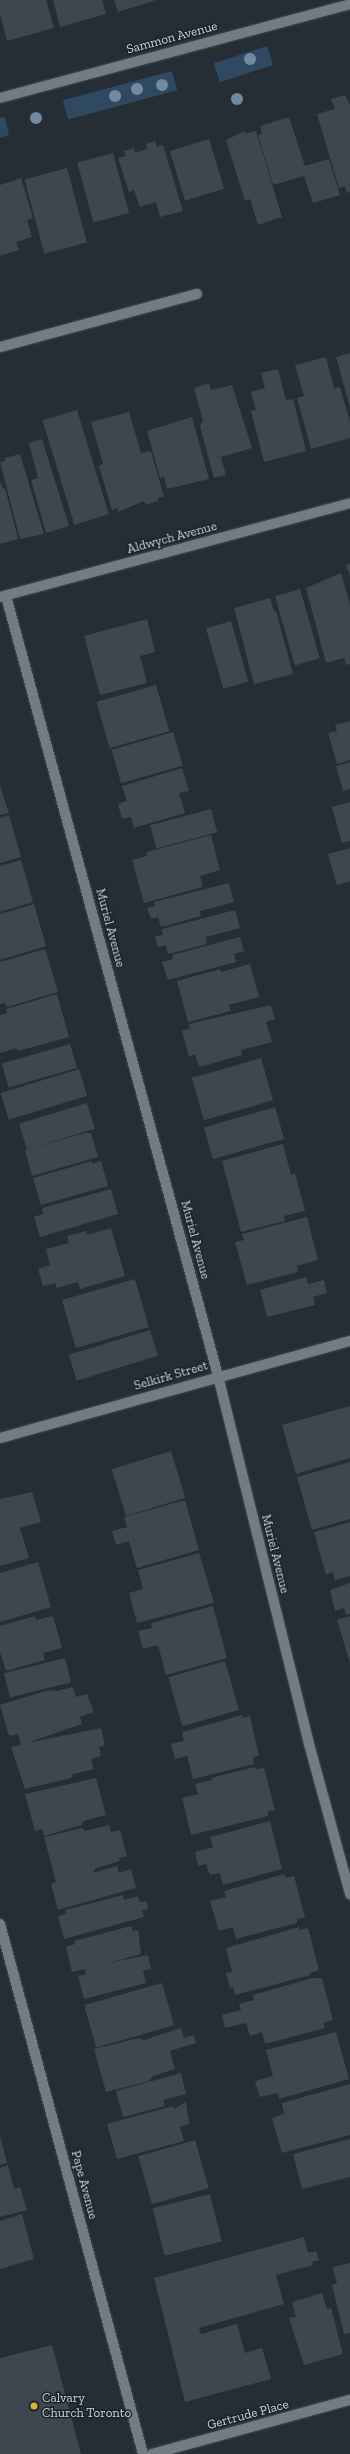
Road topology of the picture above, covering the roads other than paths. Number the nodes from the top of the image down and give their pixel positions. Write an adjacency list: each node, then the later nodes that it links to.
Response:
1 (350, 4): 2 (street, Sammon Avenue)
2 (0, 98)
3 (197, 294): 4 (street)
4 (0, 346)
5 (350, 503): 6 (street, Aldwych Avenue)
6 (3, 596): 8 (street, Muriel Avenue)
7 (350, 1341): 8 (street, Selkirk Street)
8 (218, 1376): 9 (street, Selkirk Street); 10 (street, Muriel Avenue)
9 (0, 1438)
10 (350, 1894)
11 (0, 1924): 13 (street, Pape Avenue)
12 (350, 2400): 14 (street, Gertrude Place)
13 (143, 2454)
14 (152, 2454)

